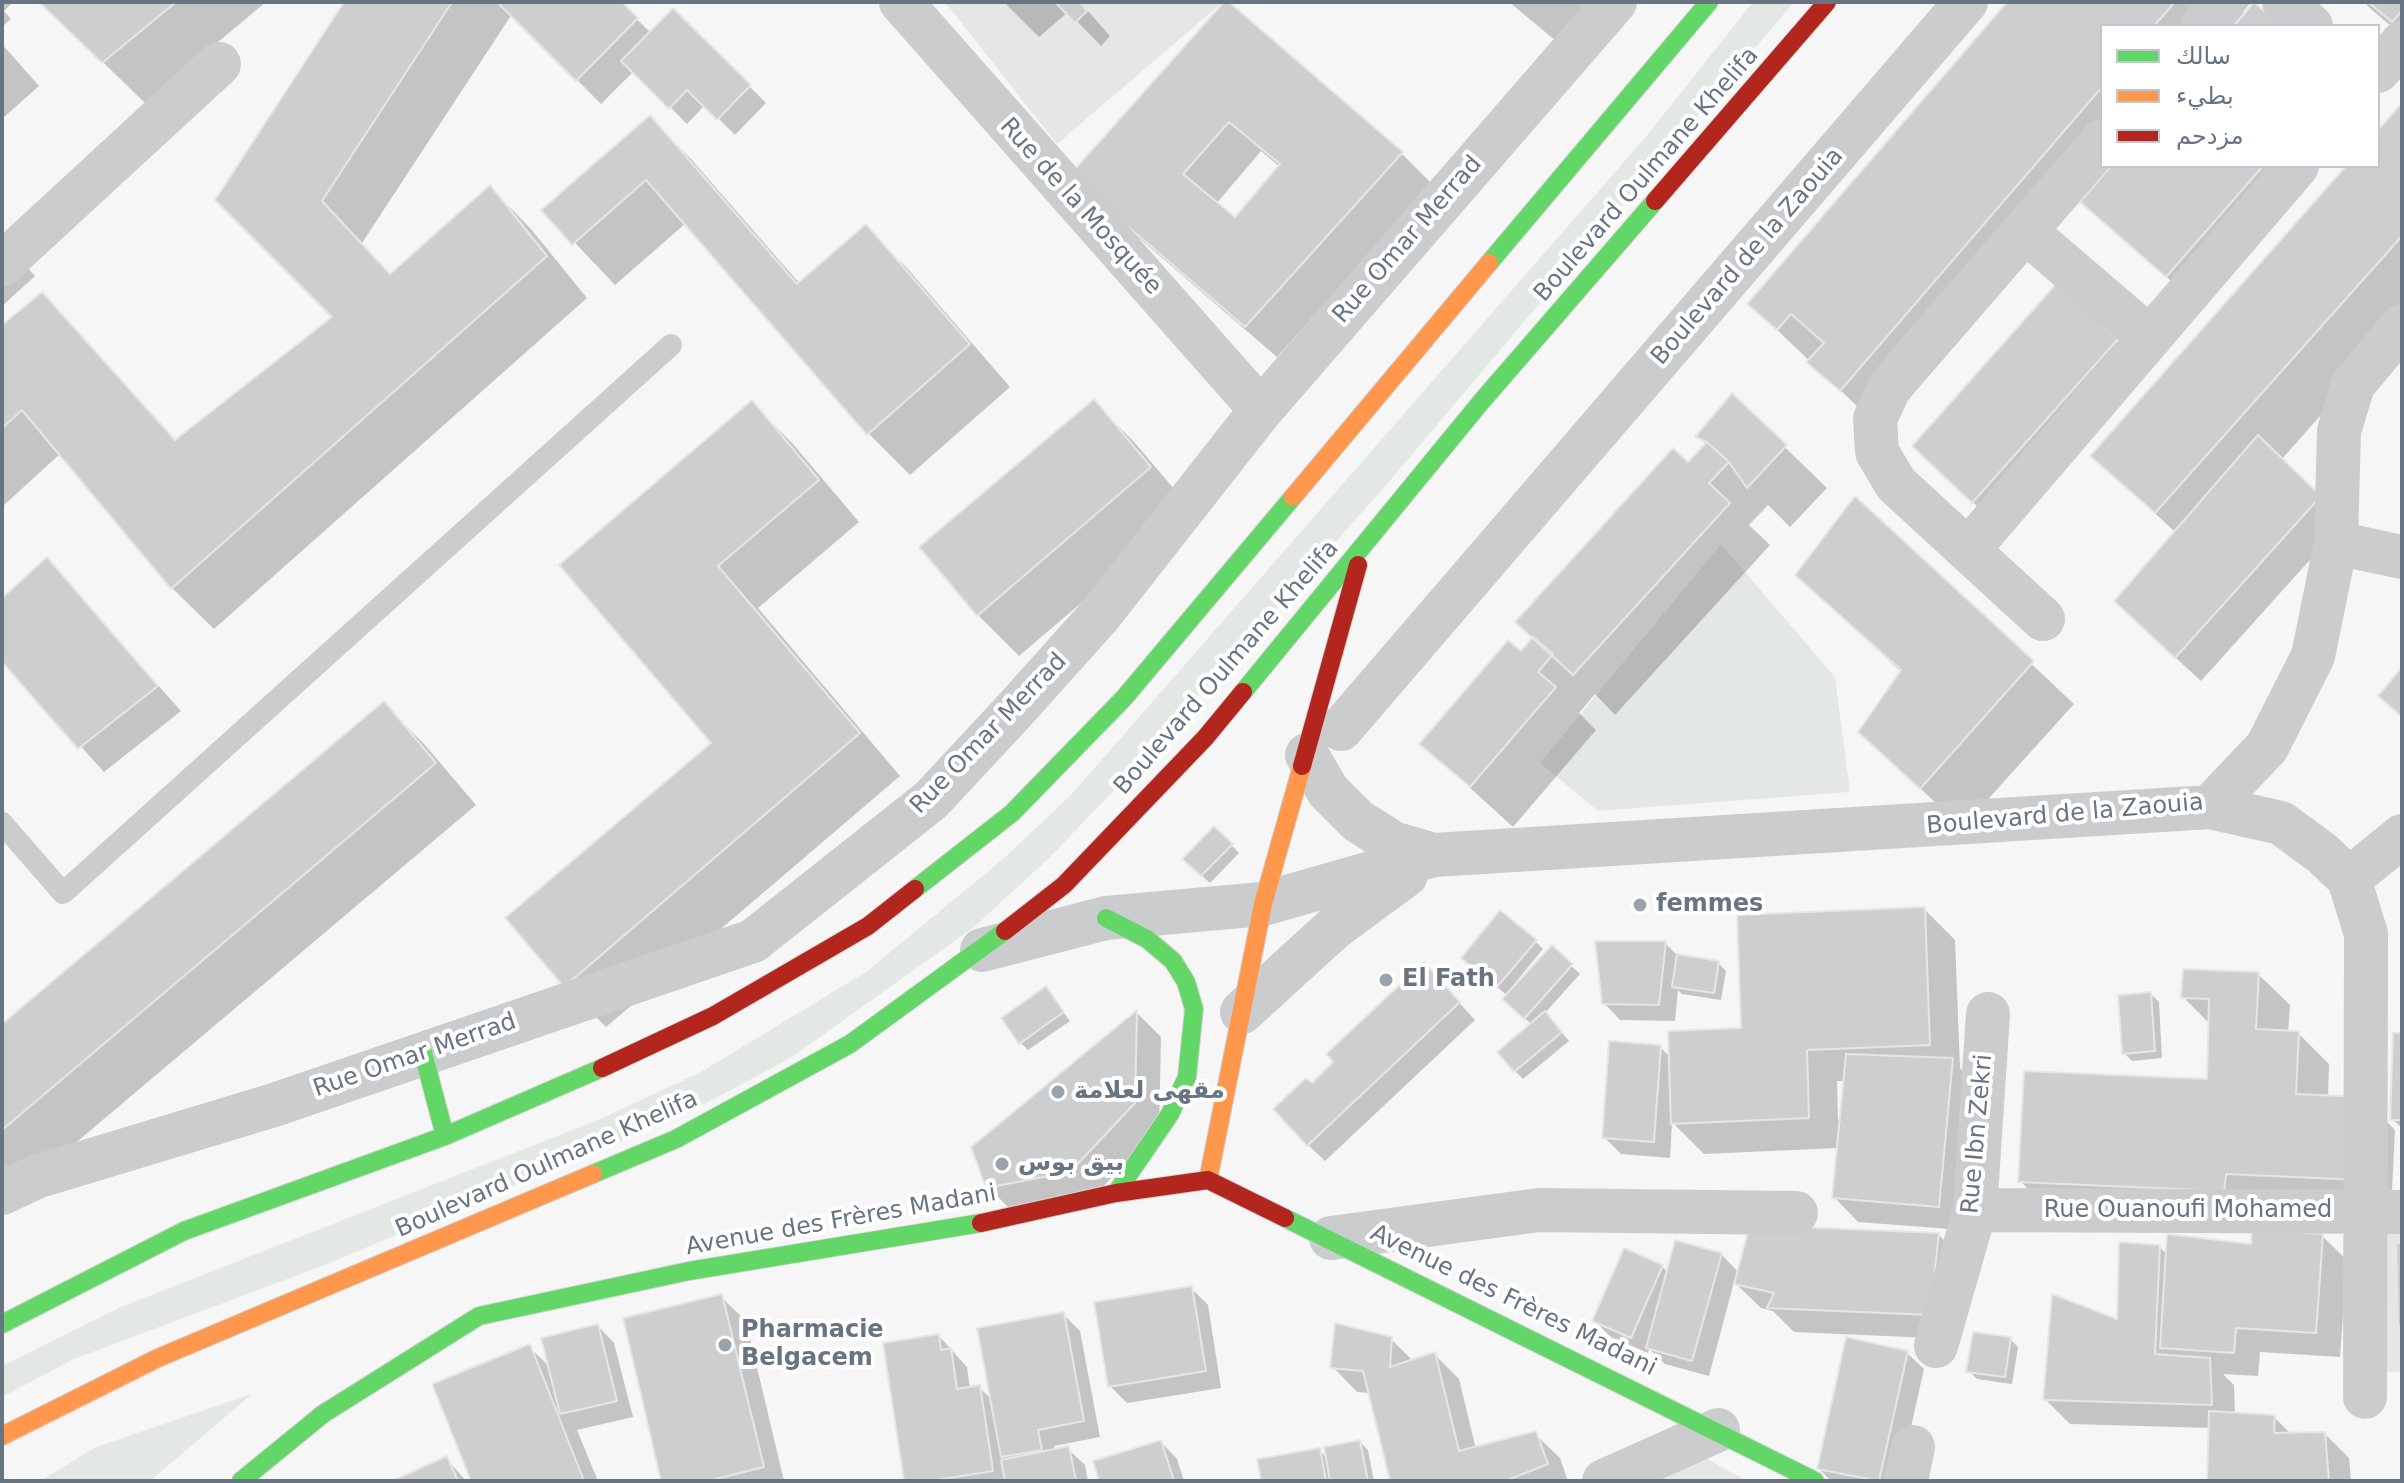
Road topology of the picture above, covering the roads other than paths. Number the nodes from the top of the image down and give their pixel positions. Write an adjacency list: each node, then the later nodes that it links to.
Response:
1 (901, 2): 20 (street, Rue de la Mosquée)
2 (1615, 2): 20 (street, Rue Omar Merrad)
3 (1709, 2): 39 (main road)
4 (1827, 2): 22 (main road, Boulevard Oulmane Khelifa)
5 (1966, 2): 26 (street, Boulevard de la Zaouia)
6 (2224, 2): 8 (street)
7 (2284, 2): 9 (street)
8 (2205, 24)
9 (2309, 24)
10 (2402, 43): 12 (street)
11 (219, 64): 16 (street)
12 (2380, 69)
13 (2100, 144): 15 (street)
14 (2295, 168): 18 (street)
15 (2025, 231): 18 (street); 23 (street)
16 (2, 264)
17 (2402, 326): 21 (street, Boulevard de la Zaouia)
18 (2150, 338): 23 (street)
19 (671, 345): 29 (lane)
20 (1261, 410): 38 (street, Rue Omar Merrad)
21 (2336, 543): 24 (street); 28 (street, Boulevard de la Zaouia)
22 (1362, 549): 27 (main road); 35 (main road, Boulevard Oulmane Khelifa)
23 (1968, 550): 25 (street)
24 (2402, 557)
25 (2043, 619)
26 (1341, 729)
27 (1307, 755): 31 (street); 33 (main road)
28 (2210, 807): 31 (street, Boulevard de la Zaouia); 32 (street)
29 (2, 823)
30 (2402, 836): 32 (street)
31 (1434, 855): 33 (street); 36 (street)
32 (2349, 879): 44 (street)
33 (1263, 904): 34 (street); 36 (main road)
34 (1106, 918): 35 (street); 42 (main road)
35 (982, 950): 51 (main road, Boulevard Oulmane Khelifa)
36 (1242, 1012): 40 (main road)
37 (1988, 1014): 43 (street, Rue Ibn Zekri)
38 (423, 1053): 39 (main road); 41 (street, Rue Omar Merrad)
39 (445, 1136): 47 (main road)
40 (1208, 1180): 42 (main road, Avenue des Frères Madani); 46 (main road, Avenue des Frères Madani)
41 (2, 1193)
42 (1116, 1193): 52 (main road, Avenue des Frères Madani)
43 (1975, 1210): 44 (street, Rue Ouanoufi Mohamed); 48 (street, Rue Ibn Zekri)
44 (2385, 1212): 49 (street)
45 (1796, 1213): 46 (street)
46 (1331, 1238): 50 (main road, Avenue des Frères Madani)
47 (2, 1324)
48 (1936, 1346)
49 (2365, 1397)
50 (1718, 1430): 53 (street); 54 (main road, Avenue des Frères Madani)
51 (2, 1436)
52 (254, 1475)
53 (1604, 1481)
54 (1815, 1481)

